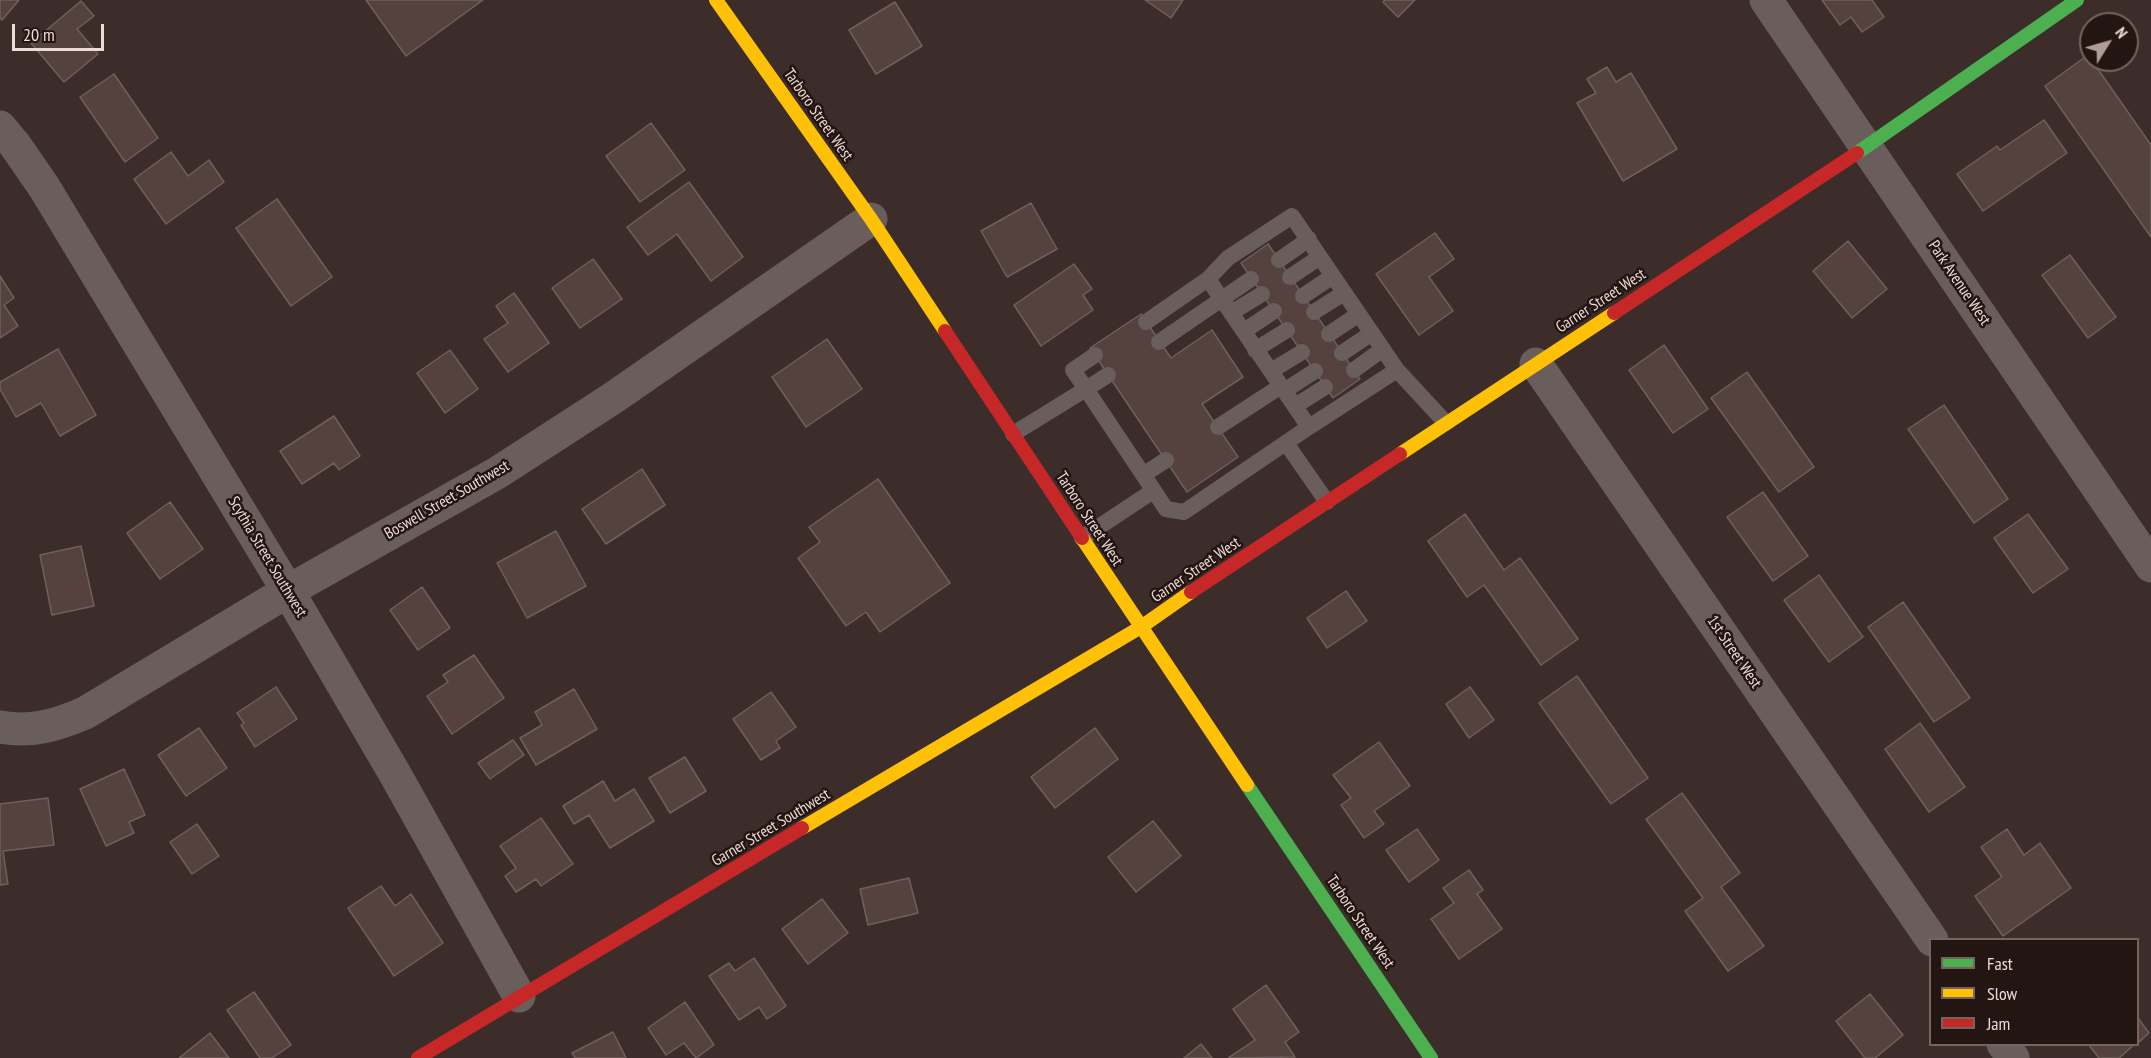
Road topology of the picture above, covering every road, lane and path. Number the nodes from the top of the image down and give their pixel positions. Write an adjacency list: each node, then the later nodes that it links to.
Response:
1 (716, 0): 6 (street, Tarboro Street West)
2 (1766, 0): 5 (street, Park Avenue West)
3 (2077, 0): 5 (street, Garner Street West)
4 (0, 127): 54 (street, Scythia Street Southwest)
5 (1865, 148): 33 (street, Garner Street West); 53 (street, Park Avenue West)
6 (871, 219): 46 (street, Tarboro Street West); 54 (street, Boswell Street Southwest)
7 (1309, 239): 8 (lane); 9 (lane); 12 (lane)
8 (1320, 257): 10 (lane); 11 (lane)
9 (1279, 260)
10 (1333, 276): 14 (lane); 16 (lane)
11 (1290, 277)
12 (1208, 279): 17 (lane); 22 (lane)
13 (1251, 279): 17 (lane)
14 (1344, 293): 19 (lane); 21 (lane)
15 (1262, 294): 20 (lane)
16 (1303, 296)
17 (1221, 298): 20 (lane); 27 (lane)
18 (1274, 311): 24 (lane)
19 (1314, 312)
20 (1231, 313): 24 (lane)
21 (1359, 314): 25 (lane); 26 (lane)
22 (1146, 322)
23 (1287, 330): 29 (lane)
24 (1244, 331): 29 (lane)
25 (1372, 333): 28 (lane); 31 (lane)
26 (1329, 334)
27 (1159, 342)
28 (1383, 349): 34 (lane); 35 (lane)
29 (1255, 350): 36 (lane)
30 (1302, 352): 36 (lane)
31 (1342, 353)
32 (1095, 355): 41 (lane)
33 (1536, 364): 43 (street, Garner Street West); 57 (street, 1st Street West)
34 (1354, 370)
35 (1397, 370): 43 (lane); 45 (lane)
36 (1271, 371): 40 (lane)
37 (1315, 371): 40 (lane)
38 (1108, 375): 41 (lane)
39 (1325, 387): 42 (lane)
40 (1283, 388): 42 (lane); 44 (lane)
41 (1086, 389): 46 (lane); 49 (lane)
42 (1295, 406): 45 (lane)
43 (1446, 423): 51 (street, Garner Street West)
44 (1218, 427)
45 (1309, 427): 47 (lane)
46 (1013, 434): 52 (street, Tarboro Street West)
47 (1286, 443): 50 (lane); 51 (lane)
48 (1166, 460): 49 (lane)
49 (1143, 475): 50 (lane)
50 (1153, 491): 52 (lane)
51 (1327, 502): 55 (street, Garner Street West)
52 (1082, 538): 55 (street, Tarboro Street West)
53 (2151, 566)
54 (288, 591): 56 (street, Boswell Street Southwest); 58 (street, Scythia Street Southwest)
55 (1141, 627): 58 (street, Garner Street Southwest); 60 (street, Tarboro Street West)
56 (0, 728)
57 (1931, 938)
58 (519, 996): 59 (street, Garner Street Southwest)
59 (418, 1058)
60 (1431, 1058)

